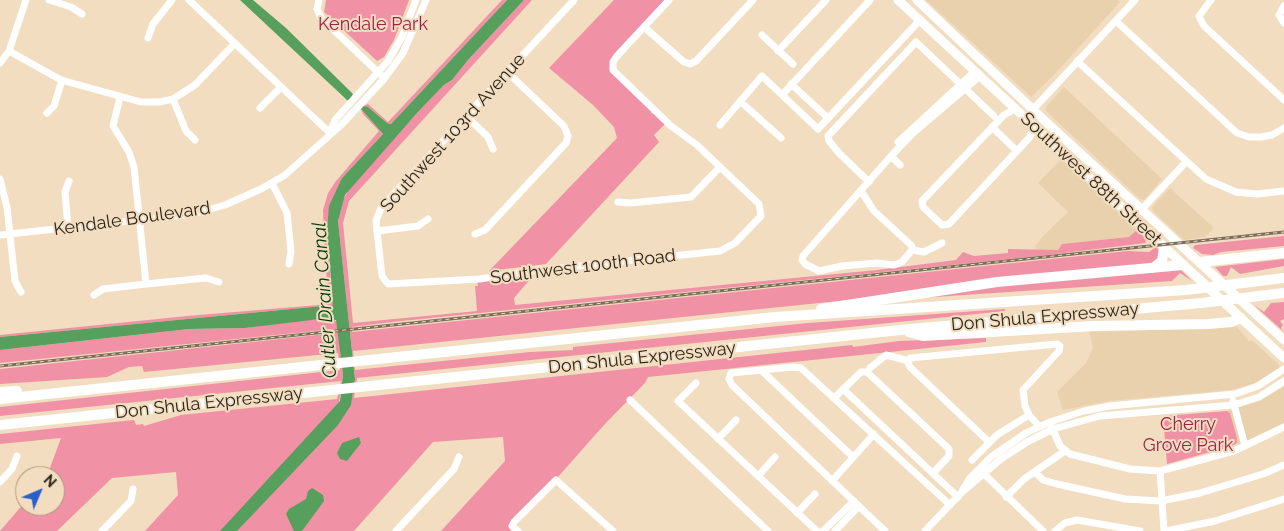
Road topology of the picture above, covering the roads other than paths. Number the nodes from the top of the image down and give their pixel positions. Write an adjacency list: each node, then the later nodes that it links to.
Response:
1 (26, 0): 27 (street)
2 (49, 0): 19 (street)
3 (172, 0): 25 (street)
4 (189, 0): 26 (street)
5 (319, 0): 34 (street)
6 (416, 0): 34 (street, Kendale Boulevard)
7 (426, 0): 34 (street, Kendale Boulevard)
8 (574, 0): 32 (street, Southwest 103rd Avenue)
9 (669, 0): 23 (street)
10 (754, 0): 23 (street)
11 (826, 0): 28 (street)
12 (870, 0): 36 (street)
13 (898, 0): 17 (main road, Southwest 88th Street)
14 (917, 0): 46 (main road, Southwest 88th Street)
15 (1135, 0): 21 (street)
16 (1211, 0): 43 (street)
17 (908, 3): 20 (main road, Southwest 88th Street)
18 (1284, 6): 22 (street)
19 (82, 14)
20 (920, 20): 33 (main road, Southwest 88th Street); 50 (street)
21 (1116, 21): 29 (street); 55 (street)
22 (1284, 23)
23 (644, 27): 64 (street)
24 (762, 35): 28 (street)
25 (148, 38)
26 (235, 43): 37 (street); 41 (street)
27 (9, 51): 30 (street); 35 (street)
28 (778, 51): 31 (street)
29 (1077, 61): 46 (street); 62 (street)
30 (0, 64)
31 (793, 64)
32 (507, 72): 48 (street, Southwest 103rd Avenue); 80 (street)
33 (977, 74): 38 (street); 45 (main road, Southwest 88th Street)
34 (382, 76): 56 (street, Kendale Boulevard)
35 (62, 80): 40 (street); 47 (street)
36 (792, 84): 39 (street); 50 (street)
37 (281, 87): 44 (street); 56 (street)
38 (963, 87): 49 (street); 61 (street); 67 (street)
39 (782, 95): 42 (street); 50 (street)
40 (120, 97): 41 (street); 76 (street)
41 (174, 99): 58 (street)
42 (740, 100): 52 (street); 57 (street)
43 (1284, 100)
44 (260, 108)
45 (1015, 109): 51 (main road, Southwest 88th Street); 54 (street)
46 (1033, 110): 51 (street); 71 (main road, Southwest 88th Street)
47 (47, 113)
48 (466, 116): 59 (street); 78 (street, Southwest 103rd Avenue)
49 (994, 116)
50 (828, 118)
51 (1025, 118): 53 (main road, Southwest 88th Street)
52 (720, 126)
53 (1035, 127): 60 (street); 72 (main road, Southwest 88th Street)
54 (992, 128): 60 (street); 60 (street)
55 (1284, 128)
56 (330, 133): 68 (street, Kendale Boulevard)
57 (781, 138)
58 (195, 140)
59 (493, 149)
60 (1017, 151)
61 (892, 156): 63 (street); 67 (street)
62 (1186, 162): 70 (street); 74 (street)
63 (900, 165)
64 (720, 167): 73 (street); 92 (street, Southwest 100th Road)
65 (0, 178): 79 (street)
66 (68, 181): 77 (street)
67 (869, 182): 69 (street)
68 (272, 183): 76 (street, Kendale Boulevard); 87 (street)
69 (861, 191): 84 (street); 84 (street)
70 (1284, 191)
71 (1129, 197): 72 (main road); 74 (main road, Southwest 88th Street)
72 (1112, 199): 83 (main road, Southwest 88th Street)
73 (618, 202)
74 (1142, 209): 86 (main road, Southwest 88th Street)
75 (428, 219): 78 (street)
76 (140, 220): 77 (street, Kendale Boulevard); 93 (street)
77 (68, 228): 79 (street, Kendale Boulevard)
78 (377, 231): 92 (street, Southwest 103rd Avenue)
79 (10, 234): 81 (street, Kendale Boulevard); 94 (street)
80 (475, 234)
81 (0, 235)
82 (942, 243): 84 (street)
83 (1164, 247): 88 (main road, Southwest 88th Street); 89 (highway)
84 (912, 250)
85 (1284, 253): 86 (highway)
86 (1200, 262): 88 (main road); 97 (main road, Southwest 88th Street)
87 (289, 264)
88 (1183, 265): 89 (highway); 99 (main road, Southwest 88th Street)
89 (1153, 268): 98 (highway)
90 (1284, 278): 98 (highway, Don Shula Expressway)
91 (219, 282): 93 (street)
92 (387, 283)
93 (146, 284): 96 (street)
94 (21, 292)
95 (1284, 293): 100 (highway, Don Shula Expressway)
96 (94, 295)
97 (1243, 303): 99 (main road); 101 (main road, Southwest 88th Street)
98 (806, 314): 110 (highway, Don Shula Expressway)
99 (1241, 318): 100 (highway); 102 (main road, Southwest 88th Street)
100 (900, 330): 121 (highway, Don Shula Expressway)
101 (1284, 340)
102 (1284, 358)
103 (909, 361): 104 (street); 118 (street); 128 (street)
104 (870, 368)
105 (1284, 369): 112 (street)
106 (760, 370): 111 (street); 134 (street); 142 (street)
107 (1284, 381): 115 (street)
108 (696, 383): 127 (street)
109 (0, 392): 110 (highway)
110 (50, 394): 113 (highway, Don Shula Expressway)
111 (839, 394): 126 (street); 140 (street); 140 (street)
112 (1232, 395): 115 (street); 116 (street)
113 (0, 399)
114 (630, 400): 157 (street)
115 (1234, 405): 117 (street); 129 (street)
116 (1116, 406): 117 (street); 120 (street)
117 (1117, 414): 124 (street)
118 (1028, 416): 122 (street); 125 (street); 128 (street)
119 (736, 420): 127 (street)
120 (1050, 422): 122 (street); 124 (street)
121 (0, 425)
122 (1039, 426): 125 (street)
123 (1284, 427): 129 (street)
124 (1053, 429): 130 (street); 138 (street)
125 (1032, 430): 138 (street)
126 (874, 434): 134 (street); 151 (street)
127 (718, 439): 141 (street)
128 (989, 442): 135 (street)
129 (1245, 446): 137 (street)
130 (1065, 451): 137 (street); 139 (street)
131 (17, 456): 143 (street)
132 (458, 457): 154 (street)
133 (775, 457): 141 (street)
134 (854, 457): 142 (street)
135 (972, 460)
136 (1284, 465): 149 (street)
137 (1160, 471): 149 (street)
138 (981, 472): 146 (street); 147 (street)
139 (1035, 472): 147 (street); 149 (street)
140 (933, 473): 146 (street)
141 (758, 476): 152 (street)
142 (832, 481): 150 (street)
143 (0, 482)
144 (133, 489): 153 (street)
145 (815, 494): 152 (street)
146 (960, 494): 151 (street)
147 (1006, 496): 163 (street)
148 (1284, 499): 166 (street)
149 (1161, 500): 166 (street)
150 (856, 504): 159 (street); 160 (street); 161 (street)
151 (950, 504): 162 (street)
152 (797, 513): 158 (street)
153 (102, 531)
154 (396, 531)
155 (518, 531): 156 (street)
156 (613, 531)
157 (768, 531)
158 (817, 531)
159 (822, 531)
160 (834, 531)
161 (885, 531)
162 (926, 531)
163 (1043, 531)
164 (1055, 531): 165 (street)
165 (1140, 531)
166 (1165, 531)

